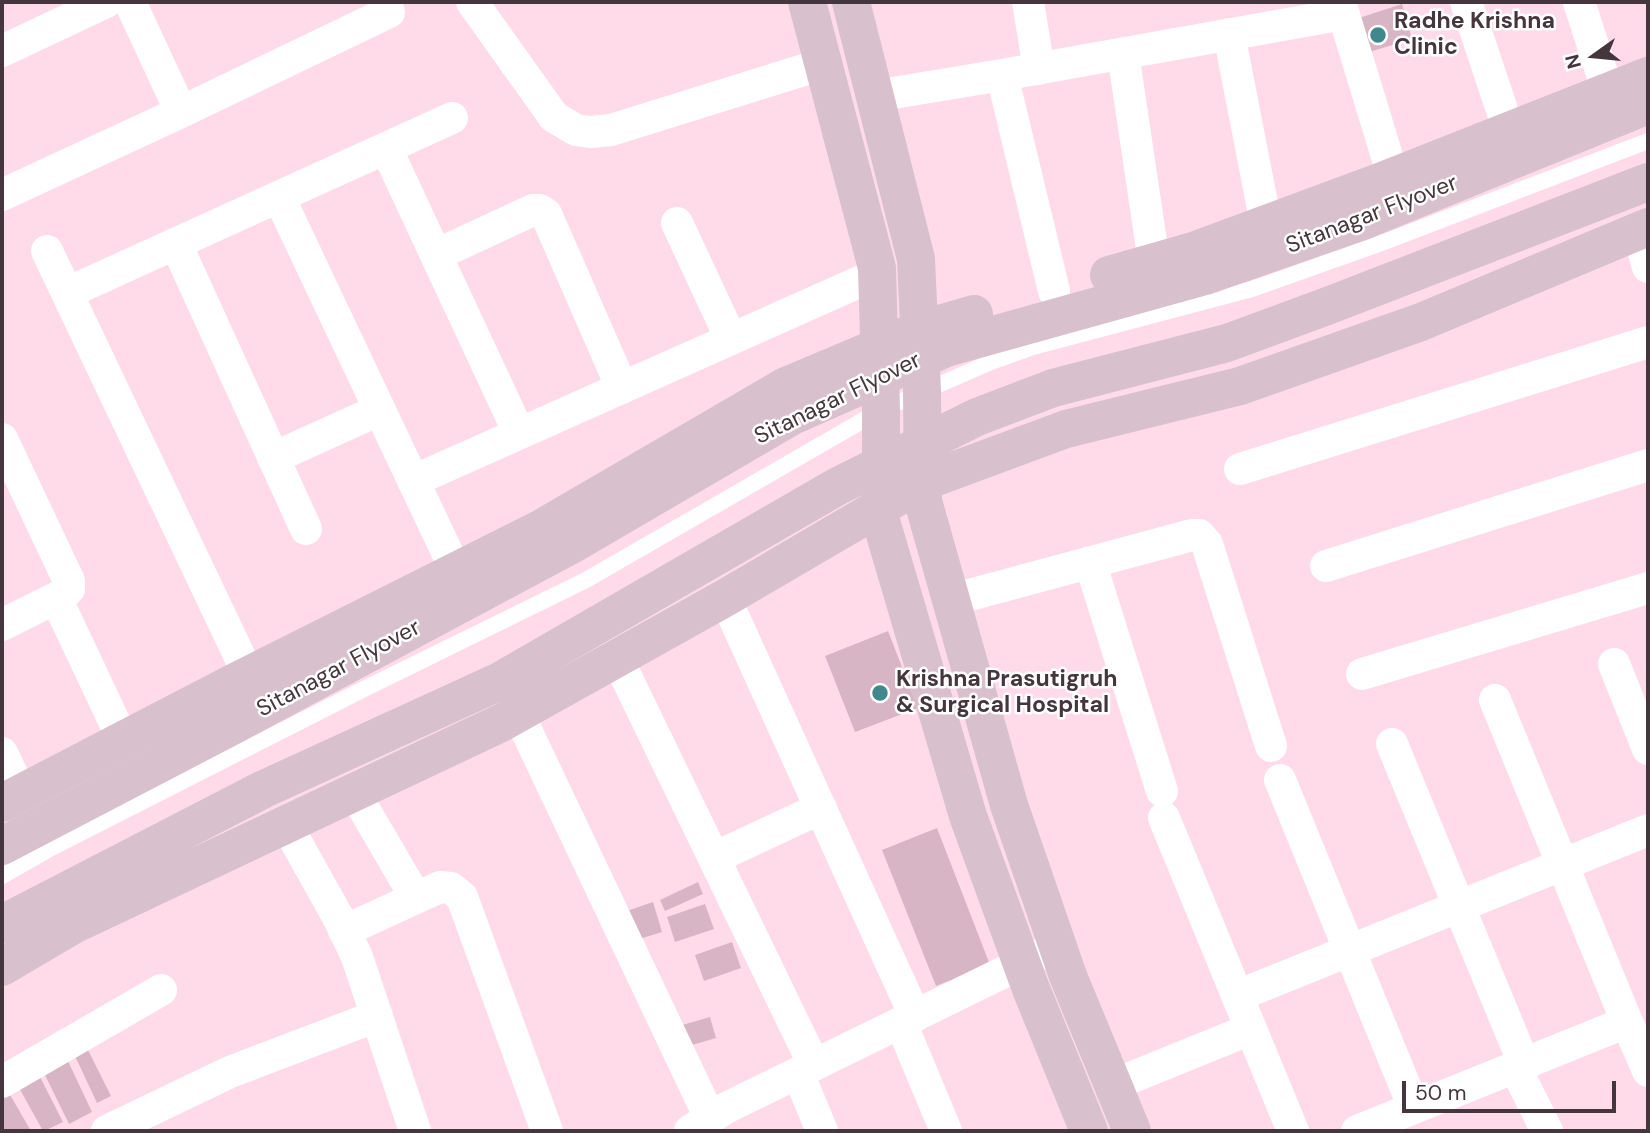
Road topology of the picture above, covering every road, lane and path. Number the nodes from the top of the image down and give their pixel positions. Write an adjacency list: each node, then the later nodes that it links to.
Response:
1 (106, 2): 13 (street)
2 (130, 2): 22 (street)
3 (472, 2): 15 (street)
4 (807, 2): 15 (street)
5 (851, 2): 20 (street)
6 (1028, 2): 16 (street)
7 (1466, 2): 24 (street)
8 (1579, 2): 19 (street)
9 (1342, 8): 11 (street); 27 (street)
10 (389, 12): 22 (street)
11 (1266, 14): 12 (street)
12 (1229, 34): 14 (street); 32 (street)
13 (2, 51)
14 (1123, 53): 16 (street); 37 (street)
15 (823, 64): 38 (street)
16 (1039, 69): 17 (street)
17 (1002, 75): 20 (street); 39 (street)
18 (1648, 76): 19 (street)
19 (1608, 92): 24 (street)
20 (875, 96): 41 (street)
21 (1648, 105): 84 (street, Sitanagar Flyover)
22 (181, 112): 29 (street)
23 (452, 118): 26 (street)
24 (1509, 131): 27 (street)
25 (1648, 141): 46 (lane)
26 (386, 148): 30 (street); 36 (street)
27 (1393, 176): 32 (street)
28 (1648, 182): 90 (street)
29 (2, 195)
30 (279, 197): 34 (street); 47 (street)
31 (677, 223): 42 (street)
32 (1266, 224): 37 (street)
33 (1645, 242): 55 (street)
34 (176, 244): 40 (street); 51 (street)
35 (47, 251): 40 (street)
36 (436, 255): 45 (street); 49 (street)
37 (1154, 262): 39 (street)
38 (877, 274): 42 (street); 44 (street)
39 (1054, 291): 41 (street)
40 (67, 293): 70 (street)
41 (919, 330): 44 (street); 46 (street)
42 (731, 339): 45 (street)
43 (1648, 342): 53 (street)
44 (878, 346): 48 (street); 61 (street)
45 (622, 388): 49 (street)
46 (922, 391): 48 (lane); 55 (street)
47 (379, 410): 51 (street); 54 (street)
48 (881, 410): 57 (street); 87 (lane)
49 (519, 433): 54 (street)
50 (2, 439): 56 (street)
51 (274, 457): 58 (street)
52 (1648, 465): 60 (street)
53 (1240, 469)
54 (413, 481): 61 (street)
55 (923, 482): 57 (street); 65 (street)
56 (12, 486): 63 (street)
57 (881, 505): 64 (street); 94 (street)
58 (306, 529)
59 (1090, 562): 65 (street); 75 (street); 97 (street)
60 (1326, 566)
61 (456, 571): 70 (street)
62 (1648, 588): 69 (street)
63 (56, 598): 66 (street); 73 (street)
64 (725, 598): 67 (street); 81 (street)
65 (951, 600): 92 (street)
66 (2, 625)
67 (617, 658): 72 (street); 85 (street)
68 (1614, 664): 76 (street)
69 (1362, 674)
70 (248, 676): 73 (street)
71 (1495, 700): 86 (street)
72 (518, 713): 79 (street); 108 (street)
73 (123, 740): 80 (street)
74 (1392, 744): 89 (street)
75 (1271, 746)
76 (1648, 749)
77 (2, 753): 80 (street)
78 (1280, 780): 93 (street)
79 (354, 792): 82 (street); 88 (street)
80 (11, 798)
81 (821, 808): 85 (street); 99 (street)
82 (286, 824): 91 (street); 95 (street)
83 (1648, 830): 86 (street)
84 (2, 846)
85 (713, 858): 103 (street)
86 (1563, 865): 89 (street); 100 (street)
87 (2, 876)
88 (416, 898): 91 (street); 111 (street)
89 (1459, 907): 93 (street); 102 (street)
90 (2, 924)
91 (344, 931): 98 (street)
92 (1057, 946): 94 (street); 106 (street)
93 (1349, 951): 97 (street); 107 (street)
94 (1022, 963): 99 (street); 114 (street)
95 (2, 967)
96 (161, 990): 105 (street)
97 (1237, 996): 101 (street)
98 (377, 1016): 109 (street); 110 (street)
99 (908, 1019): 103 (street); 113 (street)
100 (1627, 1022): 102 (street); 104 (street)
101 (1251, 1029): 106 (street); 116 (street)
102 (1519, 1065): 107 (street); 118 (street)
103 (806, 1069): 108 (street); 112 (street)
104 (1648, 1071)
105 (2, 1082)
106 (1113, 1085): 115 (street)
107 (1413, 1117): 117 (street)
108 (700, 1126)
109 (407, 1129)
110 (107, 1131)
111 (547, 1131)
112 (822, 1131)
113 (946, 1131)
114 (1089, 1131)
115 (1132, 1131)
116 (1293, 1131)
117 (1357, 1131)
118 (1547, 1131)

